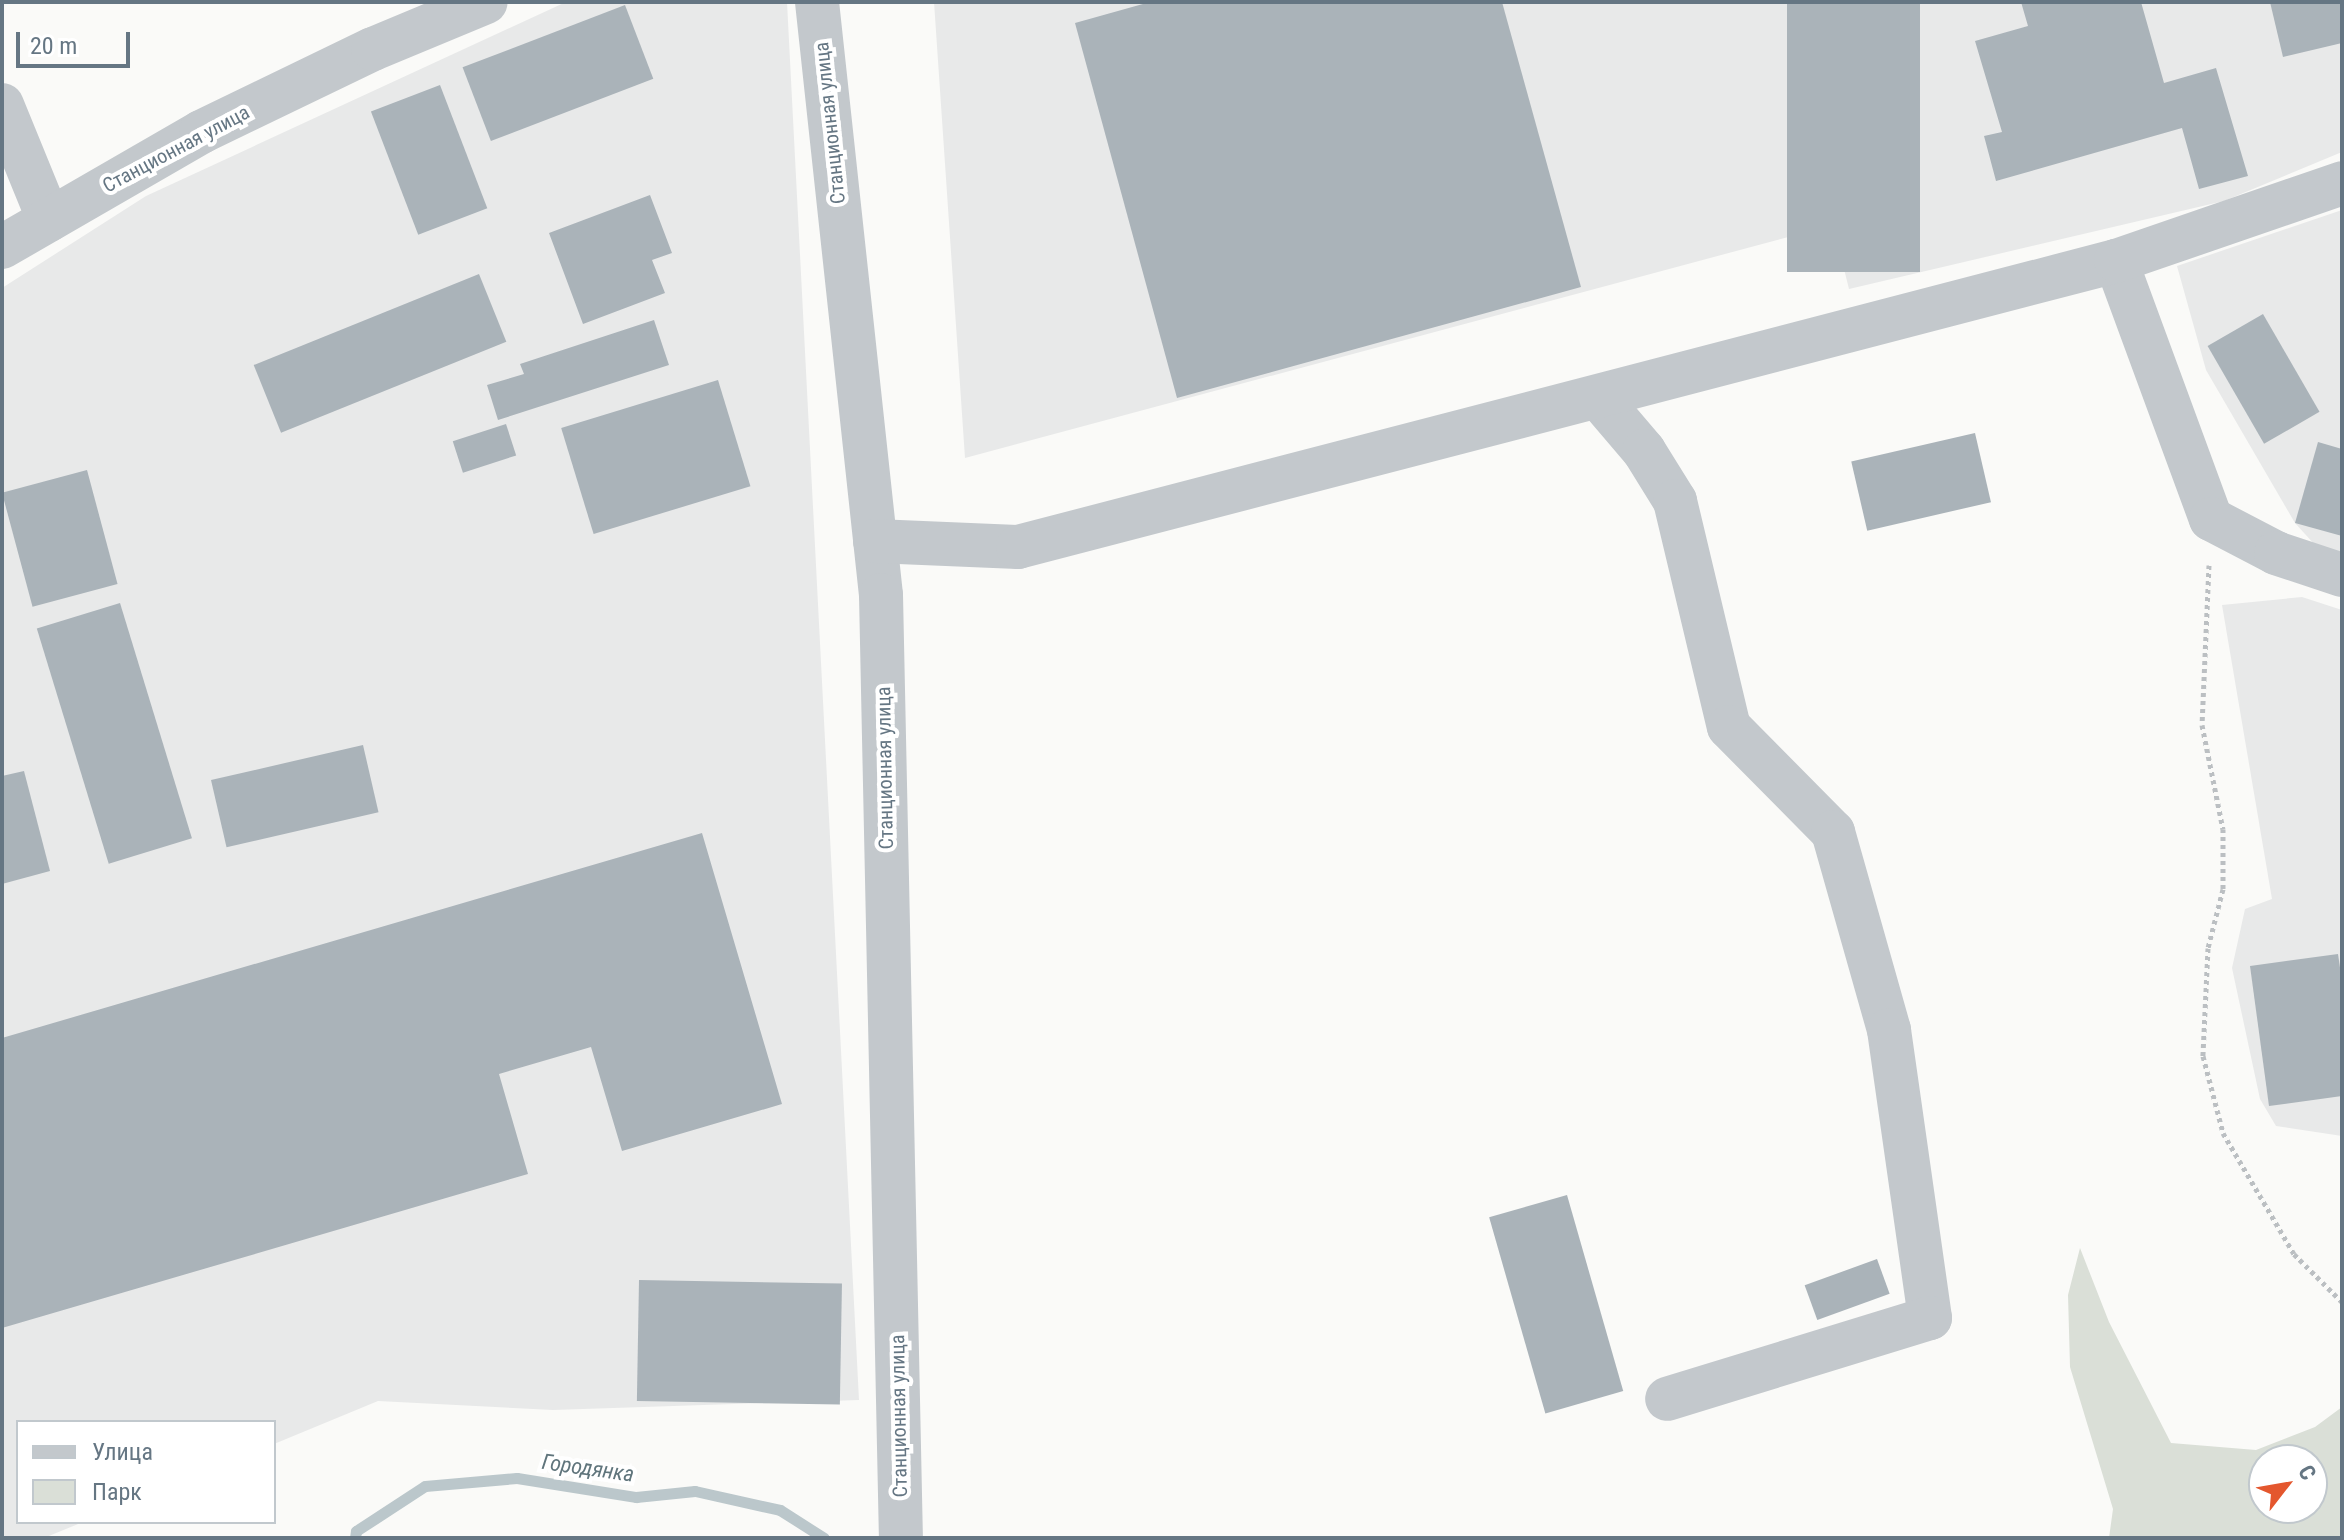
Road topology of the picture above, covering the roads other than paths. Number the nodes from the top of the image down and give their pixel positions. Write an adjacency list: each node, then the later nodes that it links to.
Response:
1 (486, 2): 5 (street, Станционная улица)
2 (817, 2): 9 (street, Станционная улица)
3 (2, 105): 5 (street)
4 (2342, 183): 7 (street)
5 (49, 220): 6 (street, Станционная улица)
6 (2, 247)
7 (2116, 261): 8 (street); 10 (street)
8 (1598, 397): 9 (street); 11 (street)
9 (875, 541): 12 (street, Станционная улица)
10 (2342, 575)
11 (1667, 1399)
12 (901, 1538)

